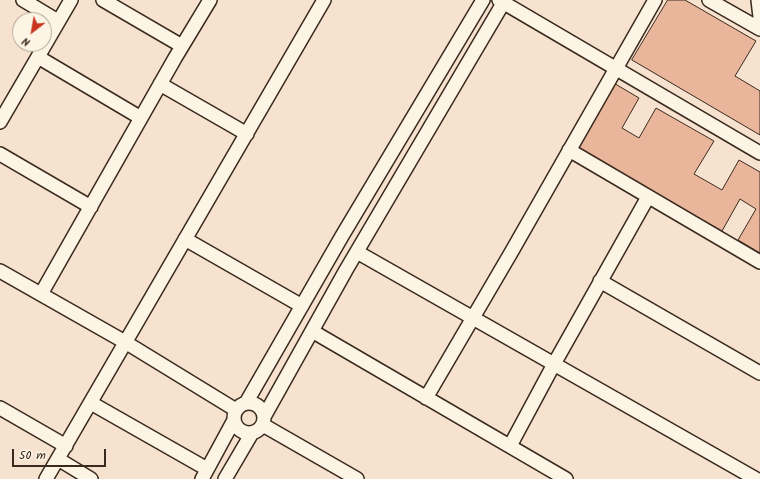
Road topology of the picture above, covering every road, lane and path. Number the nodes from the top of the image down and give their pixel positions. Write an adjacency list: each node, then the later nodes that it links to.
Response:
1 (23, 0): 12 (street)
2 (71, 0): 12 (street)
3 (103, 0): 14 (street)
4 (210, 0): 14 (street)
5 (324, 0): 20 (street)
6 (483, 0): 32 (street)
7 (655, 0): 16 (street)
8 (709, 0): 13 (street)
9 (758, 0): 11 (street)
10 (502, 1): 16 (street); 27 (street)
11 (760, 17)
12 (58, 21): 15 (street)
13 (760, 29)
14 (182, 46): 17 (street)
15 (38, 57): 18 (street); 19 (street)
16 (615, 68): 21 (street); 22 (street)
17 (160, 84): 18 (street); 20 (street)
18 (141, 118): 25 (street)
19 (0, 122)
20 (247, 134): 26 (street)
21 (569, 150): 24 (street); 33 (street)
22 (760, 153)
23 (0, 154): 25 (street)
24 (648, 197): 28 (street); 30 (street)
25 (91, 207): 31 (street)
26 (186, 239): 32 (street); 35 (street)
27 (357, 252): 33 (street); 34 (street)
28 (760, 262)
29 (0, 271): 31 (street)
30 (600, 281): 36 (street); 37 (street)
31 (41, 294): 35 (street)
32 (302, 306): 41 (street)
33 (473, 318): 36 (street); 38 (street)
34 (312, 332): 38 (street); 42 (street)
35 (126, 342): 39 (street); 41 (street)
36 (554, 364): 45 (street); 53 (street)
37 (760, 373)
38 (426, 398): 45 (street)
39 (91, 403): 44 (street); 47 (street)
40 (0, 408): 44 (street)
41 (239, 411): 42 (street); 43 (street); 47 (street)
42 (264, 420): 43 (street); 51 (street)
43 (252, 433): 50 (street)
44 (66, 446): 46 (street)
45 (510, 446): 52 (street)
46 (58, 459): 48 (street); 49 (street)
47 (204, 474)
48 (46, 479)
49 (92, 479)
50 (225, 479)
51 (357, 479)
52 (566, 479)
53 (756, 479)

